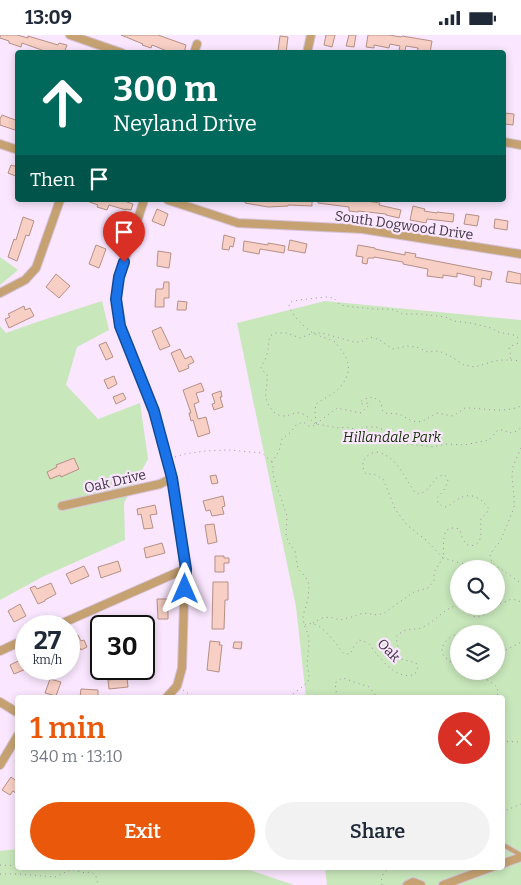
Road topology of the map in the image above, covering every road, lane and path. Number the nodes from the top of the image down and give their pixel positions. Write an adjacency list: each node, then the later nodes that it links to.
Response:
1 (70, 35): 4 (street)
2 (310, 35): 6 (street)
3 (197, 44): 5 (street)
4 (113, 50)
5 (195, 50)
6 (308, 50)
7 (506, 142): 9 (street)
8 (0, 144): 10 (street)
9 (521, 145)
10 (15, 149)
11 (59, 202): 15 (street)
12 (143, 202): 24 (street)
13 (174, 202): 14 (street, South Dogwood Drive)
14 (521, 254)
15 (0, 293)
16 (314, 333): 17 (path); 18 (path); 21 (path); 21 (path)
17 (521, 341): 18 (path)
18 (510, 360): 19 (path)
19 (521, 361)
20 (521, 406): 21 (path)
21 (316, 424): 22 (path); 25 (path)
22 (521, 427)
23 (521, 448): 30 (path)
24 (167, 459): 25 (path); 26 (street)
25 (272, 462): 41 (path)
26 (172, 478): 27 (street, Oak Drive); 31 (street)
27 (62, 506)
28 (443, 558): 28 (path); 29 (path); 40 (path)
29 (450, 560)
30 (491, 560)
31 (186, 569): 37 (street); 49 (street)
32 (505, 572): 33 (path)
33 (521, 583)
34 (505, 601): 35 (path)
35 (521, 602)
36 (450, 608): 40 (path, Oak)
37 (80, 615)
38 (471, 615): 39 (path)
39 (484, 615)
40 (312, 623): 41 (path)
41 (304, 625): 52 (path)
42 (450, 637): 47 (path)
43 (521, 642): 45 (path)
44 (15, 644): 46 (street)
45 (505, 650)
46 (0, 651)
47 (450, 660)
48 (488, 680): 55 (path)
49 (177, 686): 50 (street); 51 (path)
50 (169, 695)
51 (190, 695)
52 (292, 695)
53 (337, 695): 54 (path)
54 (375, 695)
55 (497, 695)
56 (0, 702): 57 (street)
57 (15, 711)
58 (15, 740): 61 (street)
59 (505, 741): 60 (path)
60 (521, 741)
61 (0, 765)
62 (521, 804): 63 (path)
63 (505, 810)
64 (505, 846): 65 (lane)
65 (521, 856): 66 (street)
66 (505, 863)
67 (0, 865): 68 (path)
68 (15, 866)
69 (388, 870): 73 (path)
70 (482, 870): 76 (street)
71 (0, 874): 72 (path)
72 (98, 885)
73 (382, 885)
74 (406, 885): 75 (street)
75 (421, 885)
76 (443, 885)

